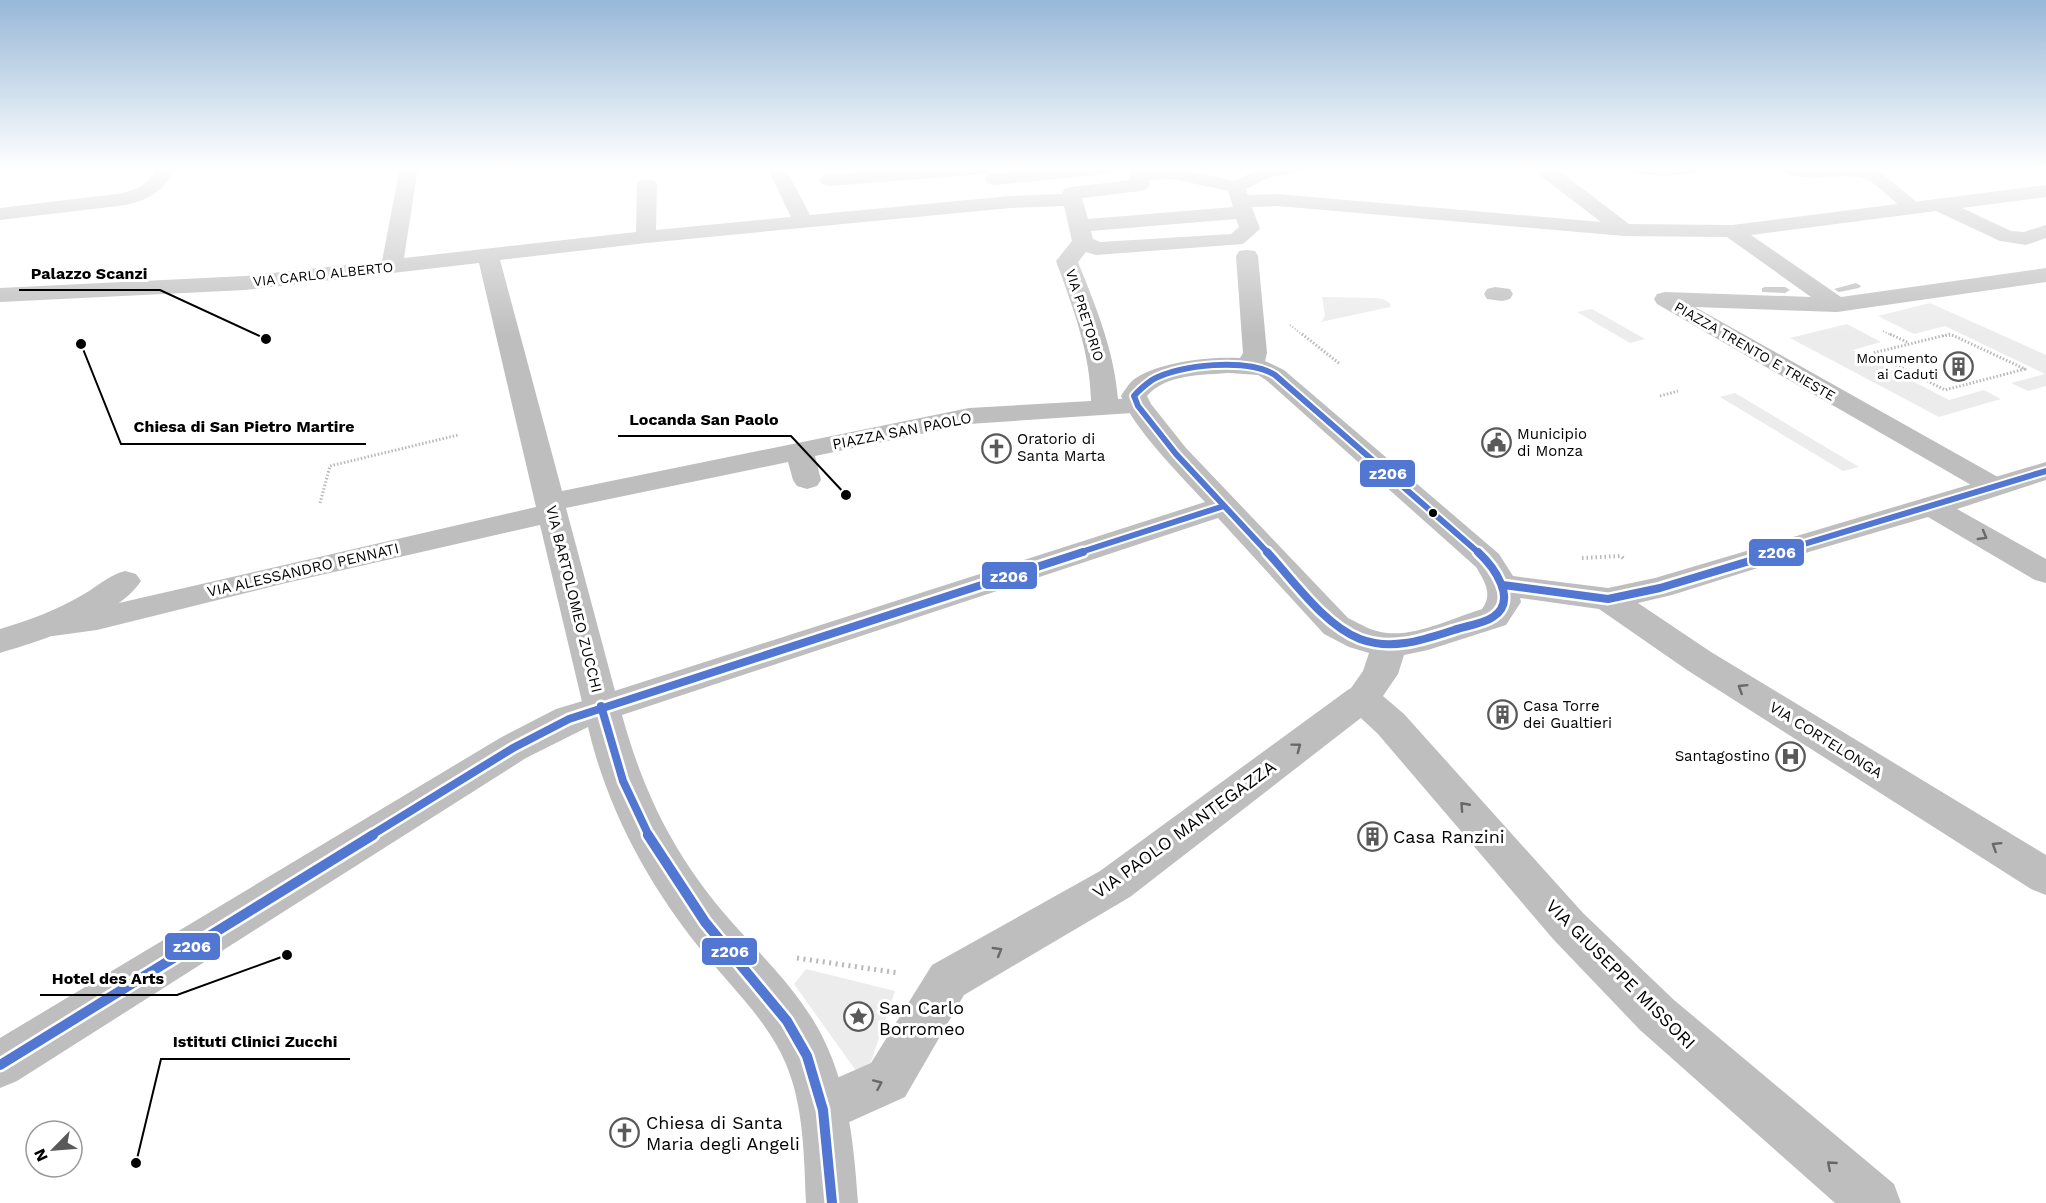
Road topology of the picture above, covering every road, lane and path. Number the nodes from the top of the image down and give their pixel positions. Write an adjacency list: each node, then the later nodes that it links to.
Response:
1 (399, 223): 19 (street)
2 (646, 223): 15 (street)
3 (802, 223): 15 (street, VIA CARLO ALBERTO)
4 (1078, 223): 14 (street)
5 (1132, 223): 14 (street)
6 (1248, 223): 17 (street)
7 (1545, 223): 11 (street)
8 (1615, 223): 11 (street)
9 (1794, 223): 12 (street)
10 (1978, 223): 16 (street)
11 (1624, 230): 12 (street)
12 (1732, 231): 22 (street)
13 (2046, 231): 16 (street)
14 (1081, 234): 17 (street); 29 (street, VIA PRETORIO)
15 (645, 237): 18 (street, VIA CARLO ALBERTO)
16 (2024, 246): 20 (street, PIAZZA TRENTO E TRIESTE)
17 (1241, 248): 25 (street)
18 (488, 256): 19 (street, VIA CARLO ALBERTO); 38 (street, VIA BARTOLOMEO ZUCCHI)
19 (392, 266): 21 (street, VIA CARLO ALBERTO)
20 (2045, 275): 22 (street, PIAZZA TRENTO E TRIESTE)
21 (0, 295)
22 (1837, 305): 34 (street, PIAZZA TRENTO E TRIESTE)
23 (1288, 315): 24 (path)
24 (1340, 364)
25 (1250, 366): 29 (street); 41 (street)
26 (1945, 390): 26 (path)
27 (1678, 391): 28 (path)
28 (1660, 396)
29 (1120, 407): 31 (street, PIAZZA SAN PAOLO); 36 (street)
30 (458, 435): 35 (path)
31 (799, 451): 33 (street); 38 (street, PIAZZA SAN PAOLO)
32 (2046, 471): 34 (street)
33 (807, 480)
34 (1995, 488): 37 (street)
35 (320, 503)
36 (1224, 506): 45 (street); 47 (street)
37 (1932, 507): 39 (street, one-way to 39); 42 (street)
38 (551, 508): 43 (street, VIA ALESSANDRO PENNATI); 47 (street, VIA BARTOLOMEO ZUCCHI)
39 (2046, 573)
40 (125, 581): 43 (street, VIA ALESSANDRO PENNATI)
41 (1503, 585): 42 (street); 45 (street)
42 (1608, 598): 48 (street, VIA CORTELONGA, one-way to 42)
43 (53, 625): 44 (street, VIA ALESSANDRO PENNATI)
44 (0, 642)
45 (1388, 645): 46 (street, VIA PAOLO MANTEGAZZA)
46 (1362, 698): 50 (street, VIA PAOLO MANTEGAZZA, one-way to 46); 54 (street, VIA GIUSEPPE MISSORI, one-way to 46)
47 (601, 706): 49 (street, VIA BARTOLOMEO ZUCCHI); 51 (street)
48 (2046, 877)
49 (748, 970): 50 (path); 52 (street, VIA BARTOLOMEO ZUCCHI)
50 (948, 981): 52 (street, one-way to 50)
51 (0, 1065)
52 (825, 1108): 53 (street)
53 (832, 1203)
54 (1875, 1203)

